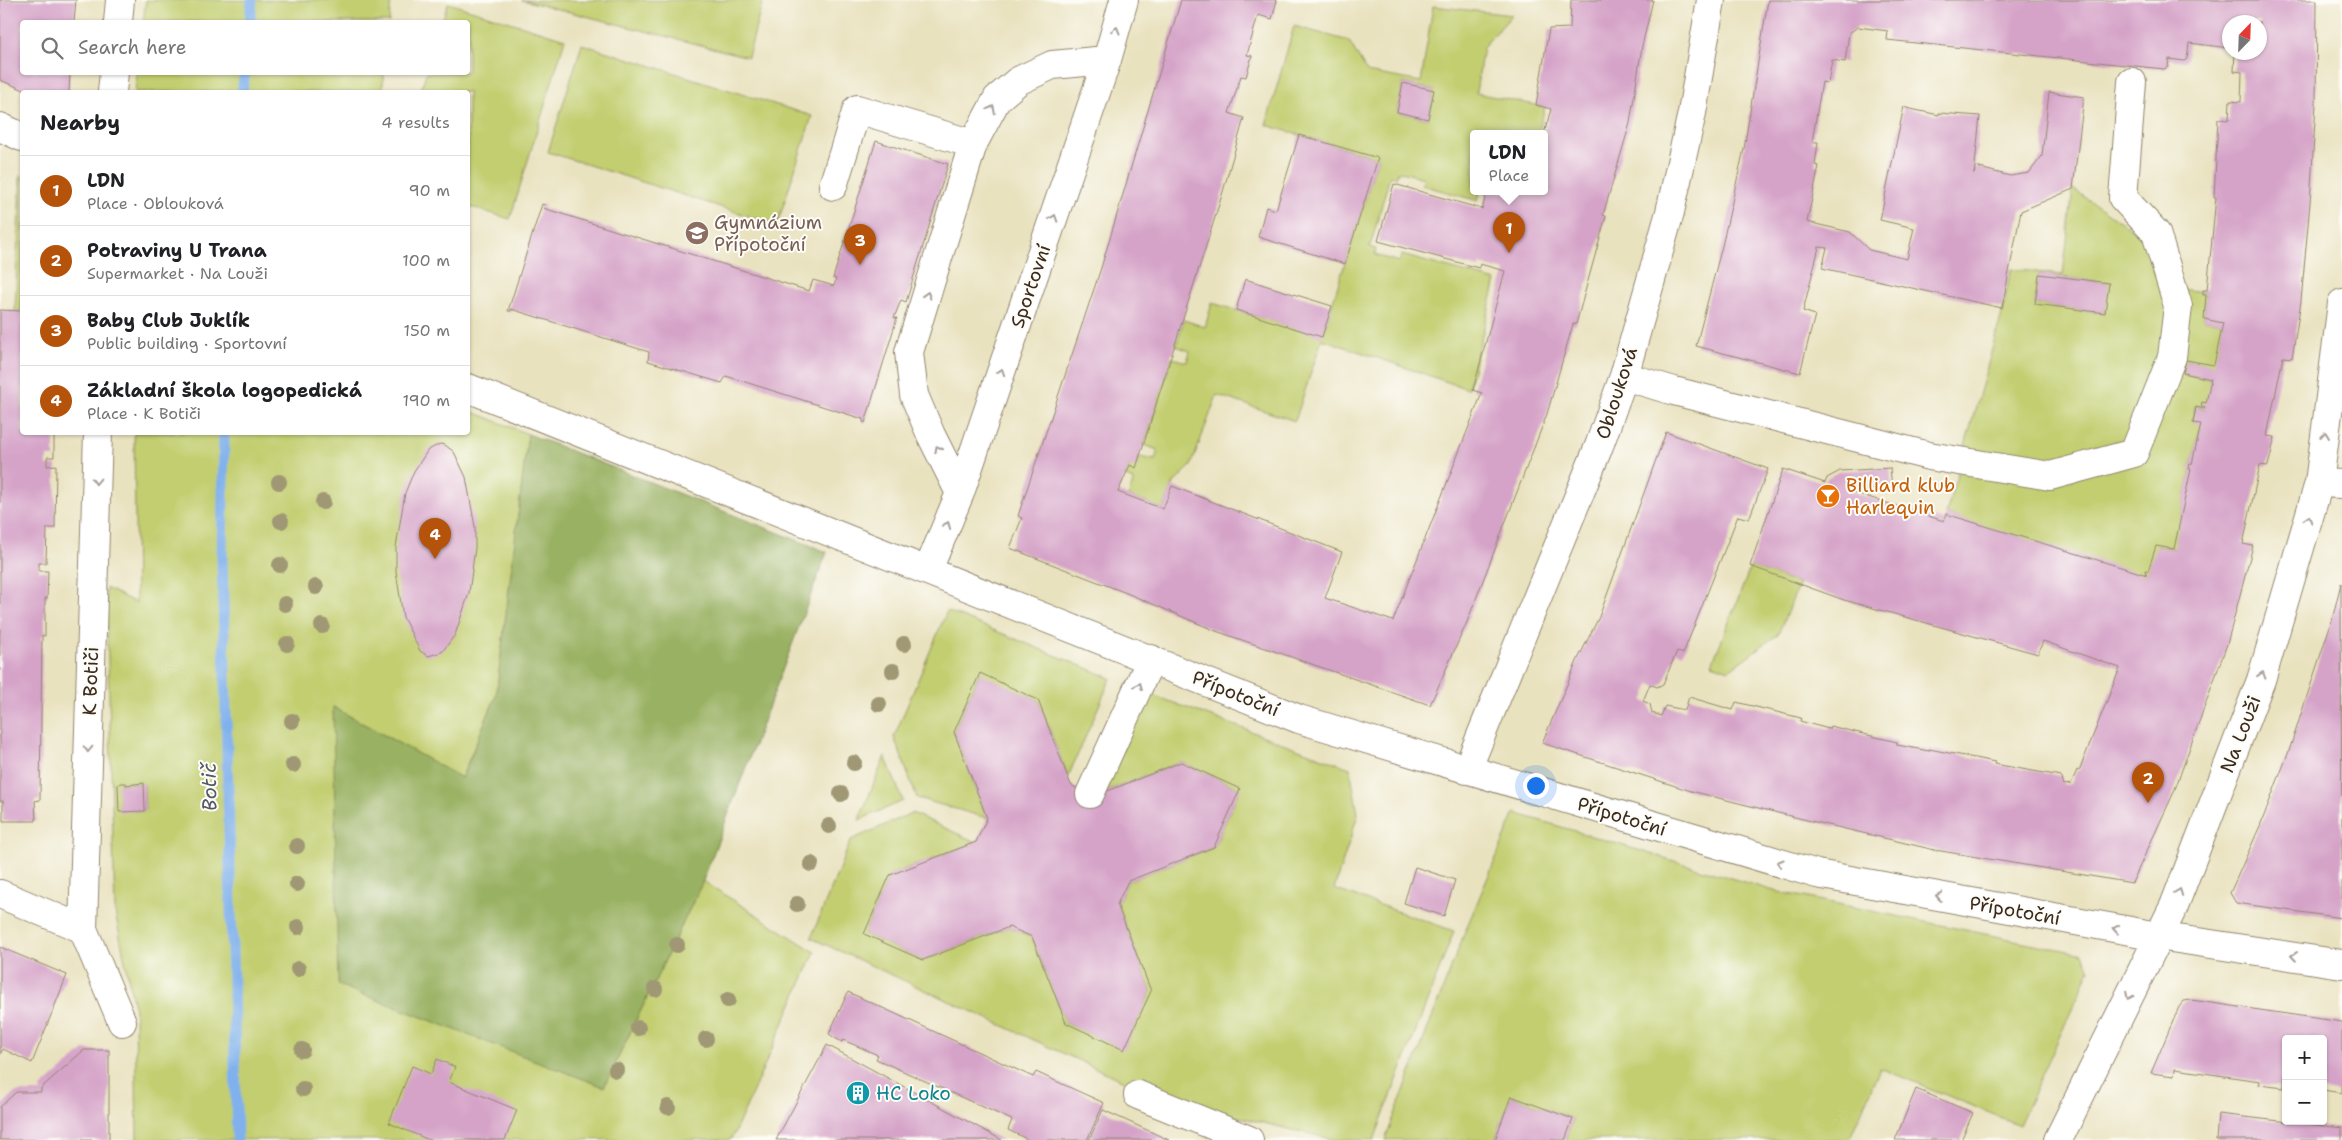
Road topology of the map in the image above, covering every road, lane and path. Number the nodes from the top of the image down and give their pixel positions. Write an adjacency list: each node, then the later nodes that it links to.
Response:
1 (120, 0): 4 (street)
2 (1124, 0): 5 (street, Sportovní, one-way to 2)
3 (1711, 0): 14 (street, Oblouková)
4 (118, 20)
5 (1107, 60): 11 (street, one-way to 5); 18 (street, Sportovní, one-way to 5)
6 (114, 75): 8 (street)
7 (2132, 82): 14 (street)
8 (112, 90)
9 (0, 127): 10 (street)
10 (20, 136)
11 (973, 144): 12 (street); 18 (street, one-way to 11)
12 (833, 186)
13 (2342, 304): 17 (street, Na Louži, one-way to 13)
14 (1624, 376): 21 (street, Oblouková)
15 (470, 389): 19 (street, Přípotoční)
16 (98, 435): 24 (street, K Botiči, one-way to 24)
17 (2330, 484): 25 (street, Na Louži, one-way to 17)
18 (960, 493): 19 (street, Sportovní, one-way to 18)
19 (928, 570): 20 (street, Přípotoční)
20 (1142, 656): 21 (street, Přípotoční); 22 (street)
21 (1467, 770): 25 (street, Přípotoční, one-way to 21)
22 (1083, 791)
23 (0, 894): 24 (street)
24 (83, 928): 27 (street, K Botiči)
25 (2158, 936): 26 (street, Přípotoční, one-way to 25); 30 (street, Na Louži, one-way to 30)
26 (2342, 964)
27 (122, 1022)
28 (1138, 1095): 29 (street)
29 (1249, 1140)
30 (2058, 1140)

